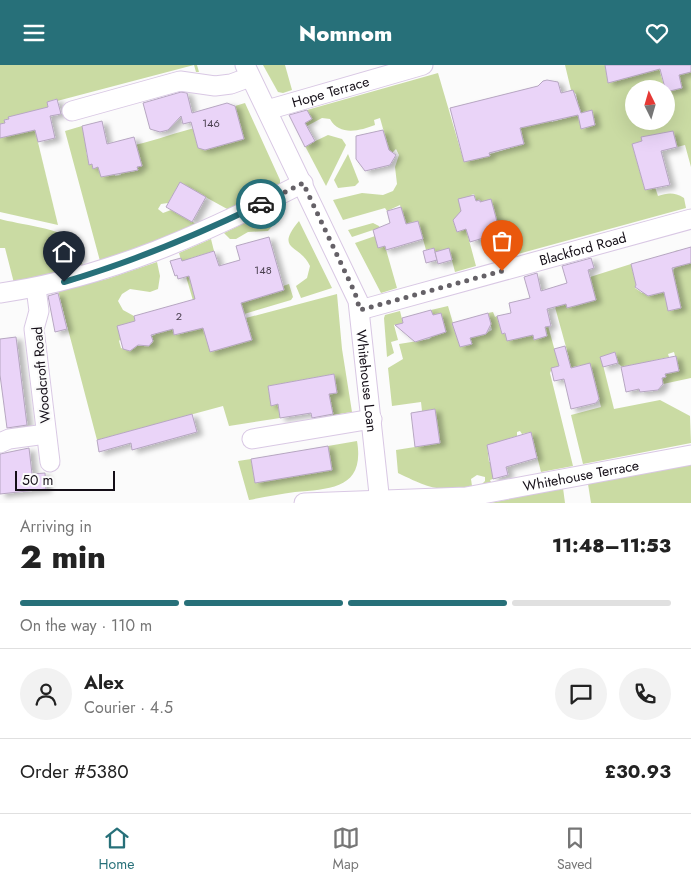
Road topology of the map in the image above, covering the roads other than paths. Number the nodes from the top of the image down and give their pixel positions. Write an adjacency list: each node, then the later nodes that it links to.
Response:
1 (423, 65): 3 (street, Hope Terrace)
2 (247, 71): 3 (street, Whitehouse Loan); 4 (street, Whitehouse Loan)
3 (268, 110): 5 (street, Whitehouse Loan)
4 (72, 111)
5 (303, 183): 7 (street); 9 (street, Whitehouse Loan)
6 (691, 219): 9 (street, Blackford Road)
7 (36, 288): 8 (street); 11 (street, Woodcroft Road)
8 (0, 293)
9 (360, 310): 10 (street, Whitehouse Loan)
10 (372, 419): 12 (street); 16 (street, Whitehouse Loan)
11 (46, 434): 13 (street); 15 (street, Woodcroft Road)
12 (252, 439)
13 (0, 443)
14 (691, 455): 16 (street, Whitehouse Terrace)
15 (50, 462)
16 (380, 501): 17 (street, Whitehouse Terrace)
17 (323, 502): 18 (street, Whitehouse Terrace)
18 (304, 503)

